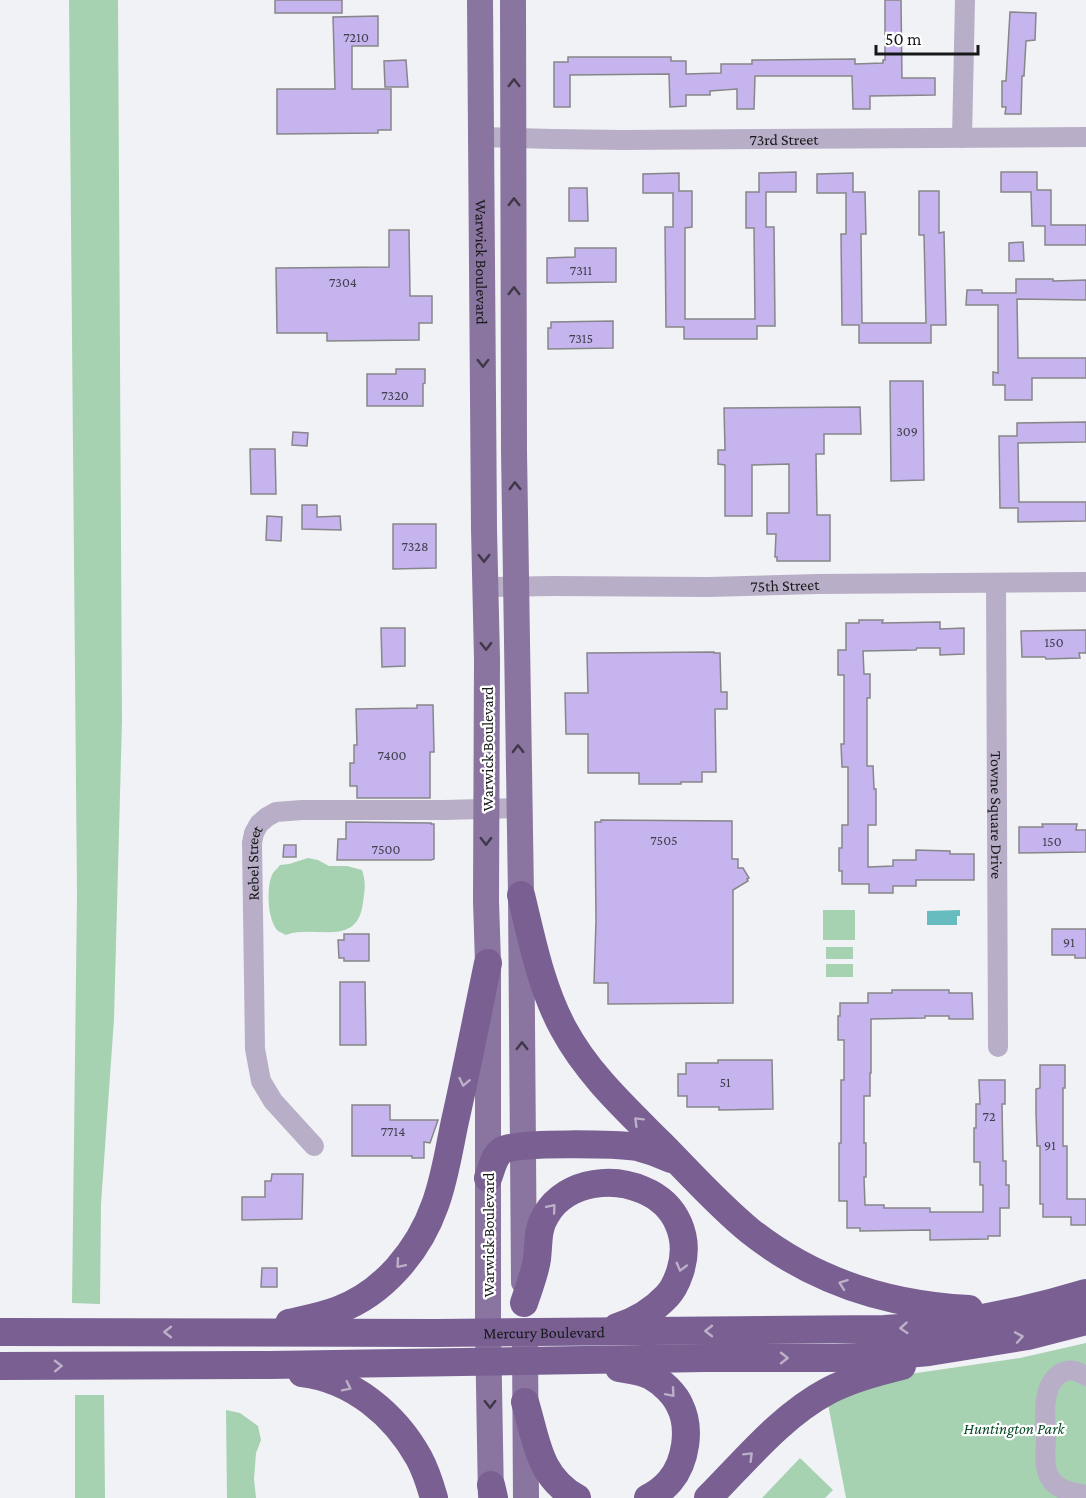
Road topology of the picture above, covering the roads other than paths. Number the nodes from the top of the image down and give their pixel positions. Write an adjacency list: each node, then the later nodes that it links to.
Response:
1 (480, 0): 4 (main road, Warwick Boulevard)
2 (513, 0): 6 (main road, Warwick Boulevard, one-way to 2)
3 (965, 0): 7 (street)
4 (481, 137): 6 (street, 73rd Street); 10 (main road, Warwick Boulevard, one-way to 10)
5 (1086, 137): 7 (street, 73rd Street)
6 (514, 138): 7 (street, 73rd Street); 11 (main road, Warwick Boulevard, one-way to 6)
7 (962, 138)
8 (1086, 582): 9 (street, 75th Street)
9 (996, 583): 11 (street, 75th Street); 16 (street, Towne Square Drive)
10 (485, 587): 11 (street, 75th Street); 13 (main road, Warwick Boulevard, one-way to 13)
11 (516, 587): 12 (main road, Warwick Boulevard, one-way to 11)
12 (519, 808): 13 (street, Rebel Street); 14 (main road, Warwick Boulevard)
13 (487, 809): 15 (main road, Warwick Boulevard, one-way to 15); 17 (street, Rebel Street)
14 (521, 895): 18 (main road, Warwick Boulevard, one-way to 14); 19 (highway, one-way to 14)
15 (488, 963): 20 (main road, Warwick Boulevard); 25 (highway, one-way to 25)
16 (998, 1047)
17 (314, 1146)
18 (523, 1146): 19 (highway); 20 (highway); 22 (main road, Warwick Boulevard)
19 (679, 1162): 23 (highway, one-way to 19)
20 (488, 1178): 34 (main road, Warwick Boulevard, one-way to 34)
21 (1086, 1293): 23 (highway, Mercury Boulevard)
22 (524, 1303): 26 (highway, one-way to 26); 33 (main road, Warwick Boulevard)
23 (1025, 1311): 26 (highway, Mercury Boulevard, one-way to 26)
24 (1086, 1321): 28 (highway, Mercury Boulevard, one-way to 24)
25 (269, 1330): 26 (highway, Mercury Boulevard); 27 (highway, one-way to 27)
26 (590, 1331)
27 (0, 1332)
28 (961, 1347): 29 (highway, Mercury Boulevard, one-way to 28); 40 (highway, one-way to 28)
29 (579, 1360): 31 (highway, Mercury Boulevard); 39 (highway, one-way to 39)
30 (0, 1366): 31 (highway, one-way to 31)
31 (270, 1368): 36 (highway, one-way to 36)
32 (1086, 1376): 35 (street)
33 (525, 1402): 37 (main road, Warwick Boulevard); 38 (highway)
34 (492, 1494)
35 (1086, 1495)
36 (434, 1498)
37 (526, 1498)
38 (577, 1498)
39 (648, 1498)
40 (708, 1498)

